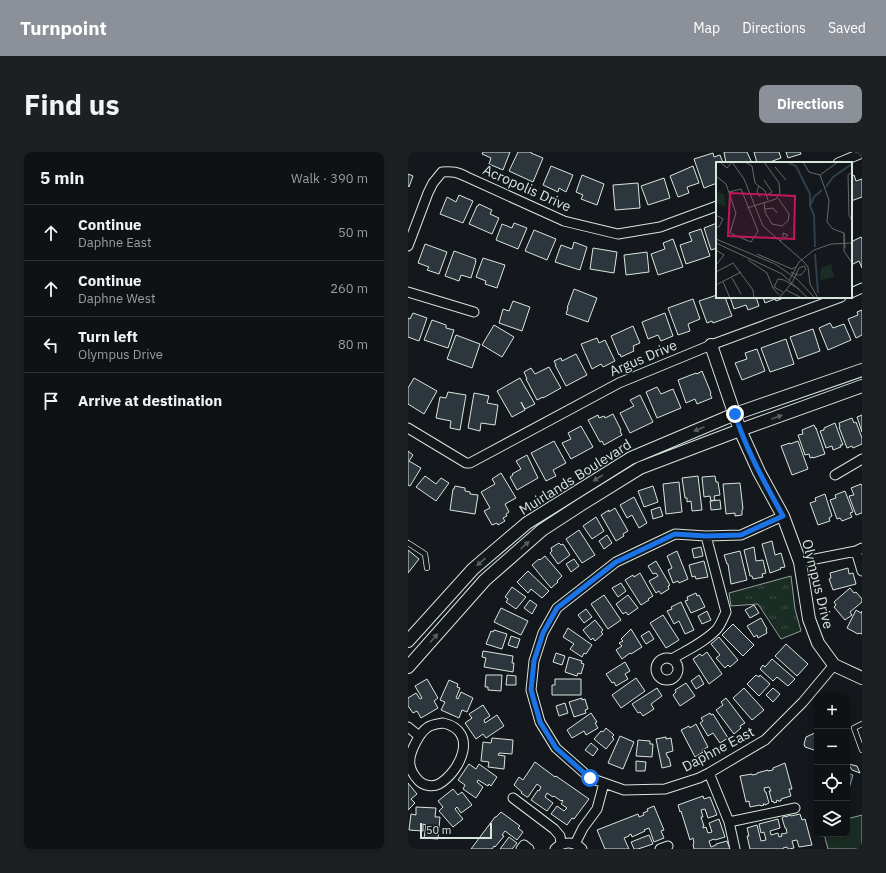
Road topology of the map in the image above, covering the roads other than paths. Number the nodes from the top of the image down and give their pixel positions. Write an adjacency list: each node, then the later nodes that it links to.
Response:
1 (862, 153): 2 (street)
2 (840, 162)
3 (716, 206): 4 (street, Acropolis Drive)
4 (408, 246)
5 (862, 288): 7 (street)
6 (408, 292): 9 (street)
7 (852, 293)
8 (838, 298): 10 (street, Argus Drive)
9 (474, 312)
10 (711, 345): 13 (main road, Olympus Drive); 14 (street, Argus Drive)
11 (862, 370): 13 (main road, Muirlands Boulevard)
12 (862, 386): 15 (main road, Muirlands Boulevard, one-way to 12)
13 (735, 414): 15 (main road, Olympus Drive); 25 (main road, Muirlands Boulevard, one-way to 25)
14 (408, 428)
15 (740, 430): 18 (main road, Olympus Drive); 28 (main road, Muirlands Boulevard, one-way to 15)
16 (862, 459): 17 (street)
17 (835, 475)
18 (783, 516): 19 (street, Daphne East); 22 (main road, Olympus Drive)
19 (706, 536): 26 (street); 35 (street, Daphne East)
20 (408, 543): 23 (lane)
21 (859, 550): 22 (street); 24 (street)
22 (800, 562): 27 (main road, Olympus Drive)
23 (427, 568)
24 (862, 571)
25 (408, 641)
26 (672, 659)
27 (834, 665): 29 (main road, Olympus Drive); 34 (street, Daphne East)
28 (408, 667)
29 (862, 678)
30 (862, 724): 33 (lane)
31 (408, 727): 32 (street)
32 (419, 736): 32 (street)
33 (862, 750)
34 (709, 773): 35 (street, Daphne East); 38 (street)
35 (604, 783): 40 (street)
36 (513, 798): 39 (street)
37 (795, 808): 38 (street)
38 (728, 822): 43 (street)
39 (558, 846): 40 (street)
40 (579, 847)
41 (521, 849): 42 (street)
42 (528, 849)
43 (735, 849)

